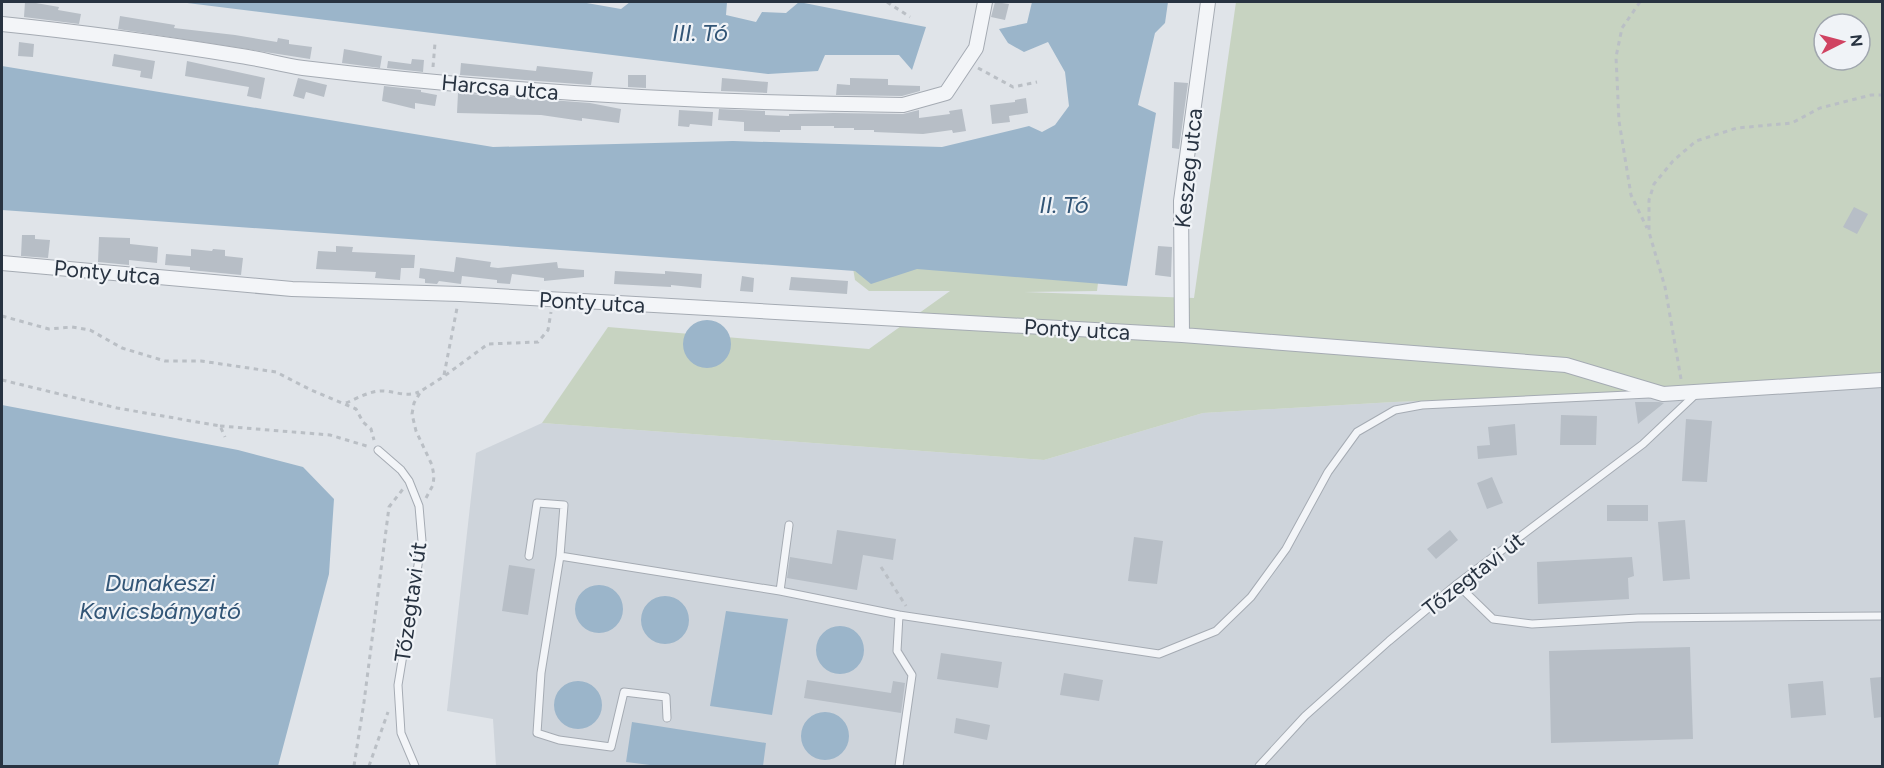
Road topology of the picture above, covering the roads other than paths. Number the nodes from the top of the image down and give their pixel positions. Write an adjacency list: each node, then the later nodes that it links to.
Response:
1 (985, 2): 3 (street, Harcsa utca)
2 (1208, 2): 5 (street, Keszeg utca)
3 (2, 24)
4 (2, 263): 5 (street, Ponty utca)
5 (1182, 334): 8 (street, Ponty utca)
6 (1882, 380): 7 (street)
7 (1698, 392): 8 (street); 13 (lane, Tőzegtavi út)
8 (1663, 394): 15 (lane)
9 (378, 450): 18 (lane, Tőzegtavi út)
10 (789, 525): 14 (lane)
11 (529, 556): 12 (lane)
12 (560, 556): 14 (lane); 17 (lane)
13 (1457, 584): 16 (lane); 20 (lane, Tőzegtavi út)
14 (780, 591): 15 (lane)
15 (898, 615): 19 (lane)
16 (1882, 616)
17 (666, 718)
18 (415, 766)
19 (899, 766)
20 (1259, 766)

